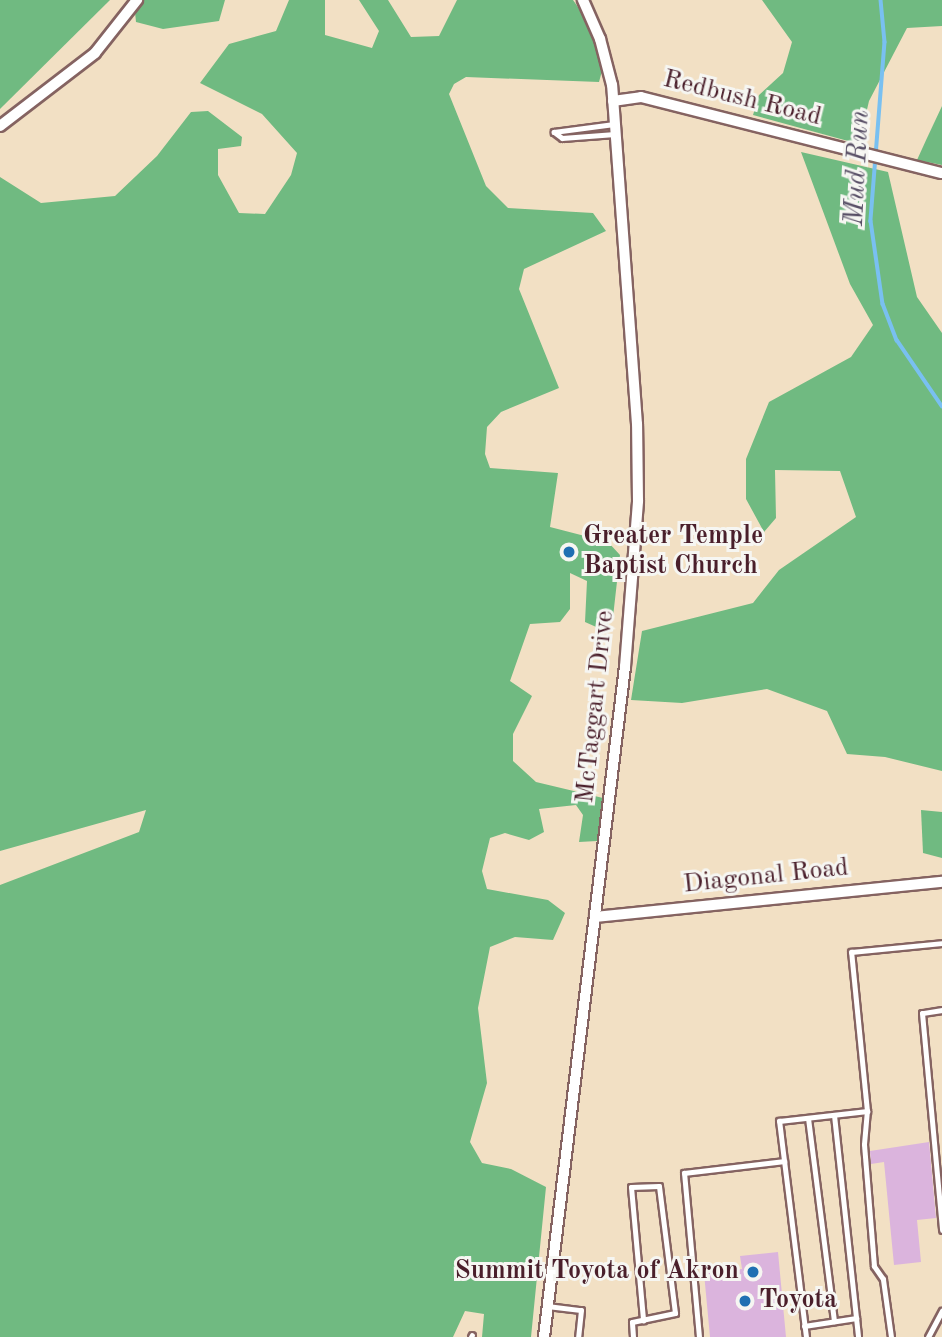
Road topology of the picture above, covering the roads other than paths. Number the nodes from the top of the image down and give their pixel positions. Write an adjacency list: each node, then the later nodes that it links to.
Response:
1 (137, 0): 4 (street)
2 (583, 0): 3 (street, McTaggart Drive)
3 (613, 101): 5 (street, McTaggart Drive); 6 (street, Redbush Road)
4 (0, 126)
5 (615, 129): 5 (lane); 8 (street, McTaggart Drive)
6 (942, 173)
7 (942, 882): 8 (street, Diagonal Road)
8 (595, 917): 16 (street, McTaggart Drive)
9 (942, 943): 11 (lane)
10 (942, 1010): 15 (lane)
11 (867, 1111): 12 (lane); 28 (lane)
12 (834, 1115): 13 (lane); 18 (lane)
13 (808, 1118): 14 (lane); 20 (lane)
14 (784, 1161): 21 (lane); 25 (lane)
15 (942, 1230)
16 (547, 1306): 22 (street, McTaggart Drive); 23 (lane)
17 (942, 1311): 29 (lane)
18 (856, 1318): 20 (lane); 27 (lane)
19 (643, 1320): 19 (lane); 24 (lane)
20 (834, 1321): 21 (lane)
21 (804, 1326): 26 (lane)
22 (544, 1337)
23 (578, 1337)
24 (633, 1337)
25 (699, 1337)
26 (806, 1337)
27 (858, 1337)
28 (891, 1337)
29 (929, 1337)

